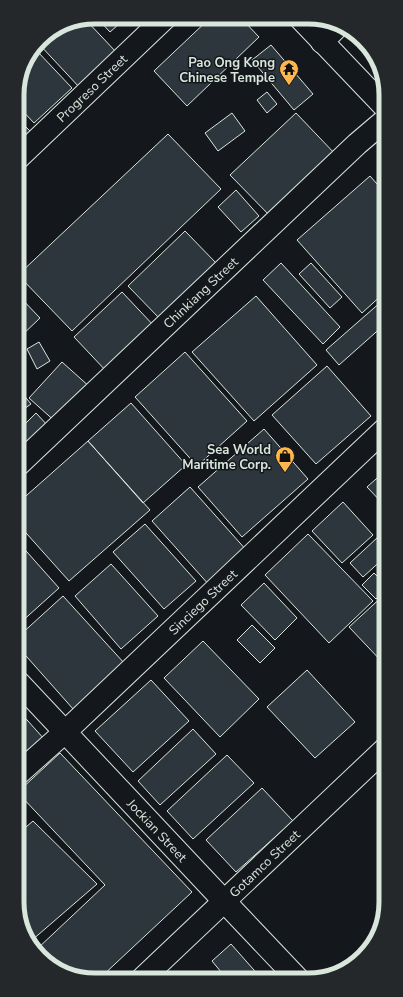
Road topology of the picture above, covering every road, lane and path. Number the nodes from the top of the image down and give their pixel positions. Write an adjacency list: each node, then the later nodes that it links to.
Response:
1 (160, 24): 7 (street, Progreso Street)
2 (306, 24): 4 (street)
3 (335, 29): 4 (street)
4 (322, 42): 5 (street)
5 (379, 100)
6 (379, 125): 9 (street, Chinkiang Street)
7 (24, 152)
8 (379, 435): 11 (street, Sinciego Street)
9 (24, 459)
10 (24, 687): 11 (street, Jockian Street)
11 (65, 732): 13 (street, Sinciego Street); 14 (street, Jockian Street)
12 (379, 755): 14 (street, Gotamco Street)
13 (24, 768)
14 (224, 902): 15 (street, Gotamco Street); 16 (street, Jockian Street)
15 (148, 973)
16 (292, 973)

